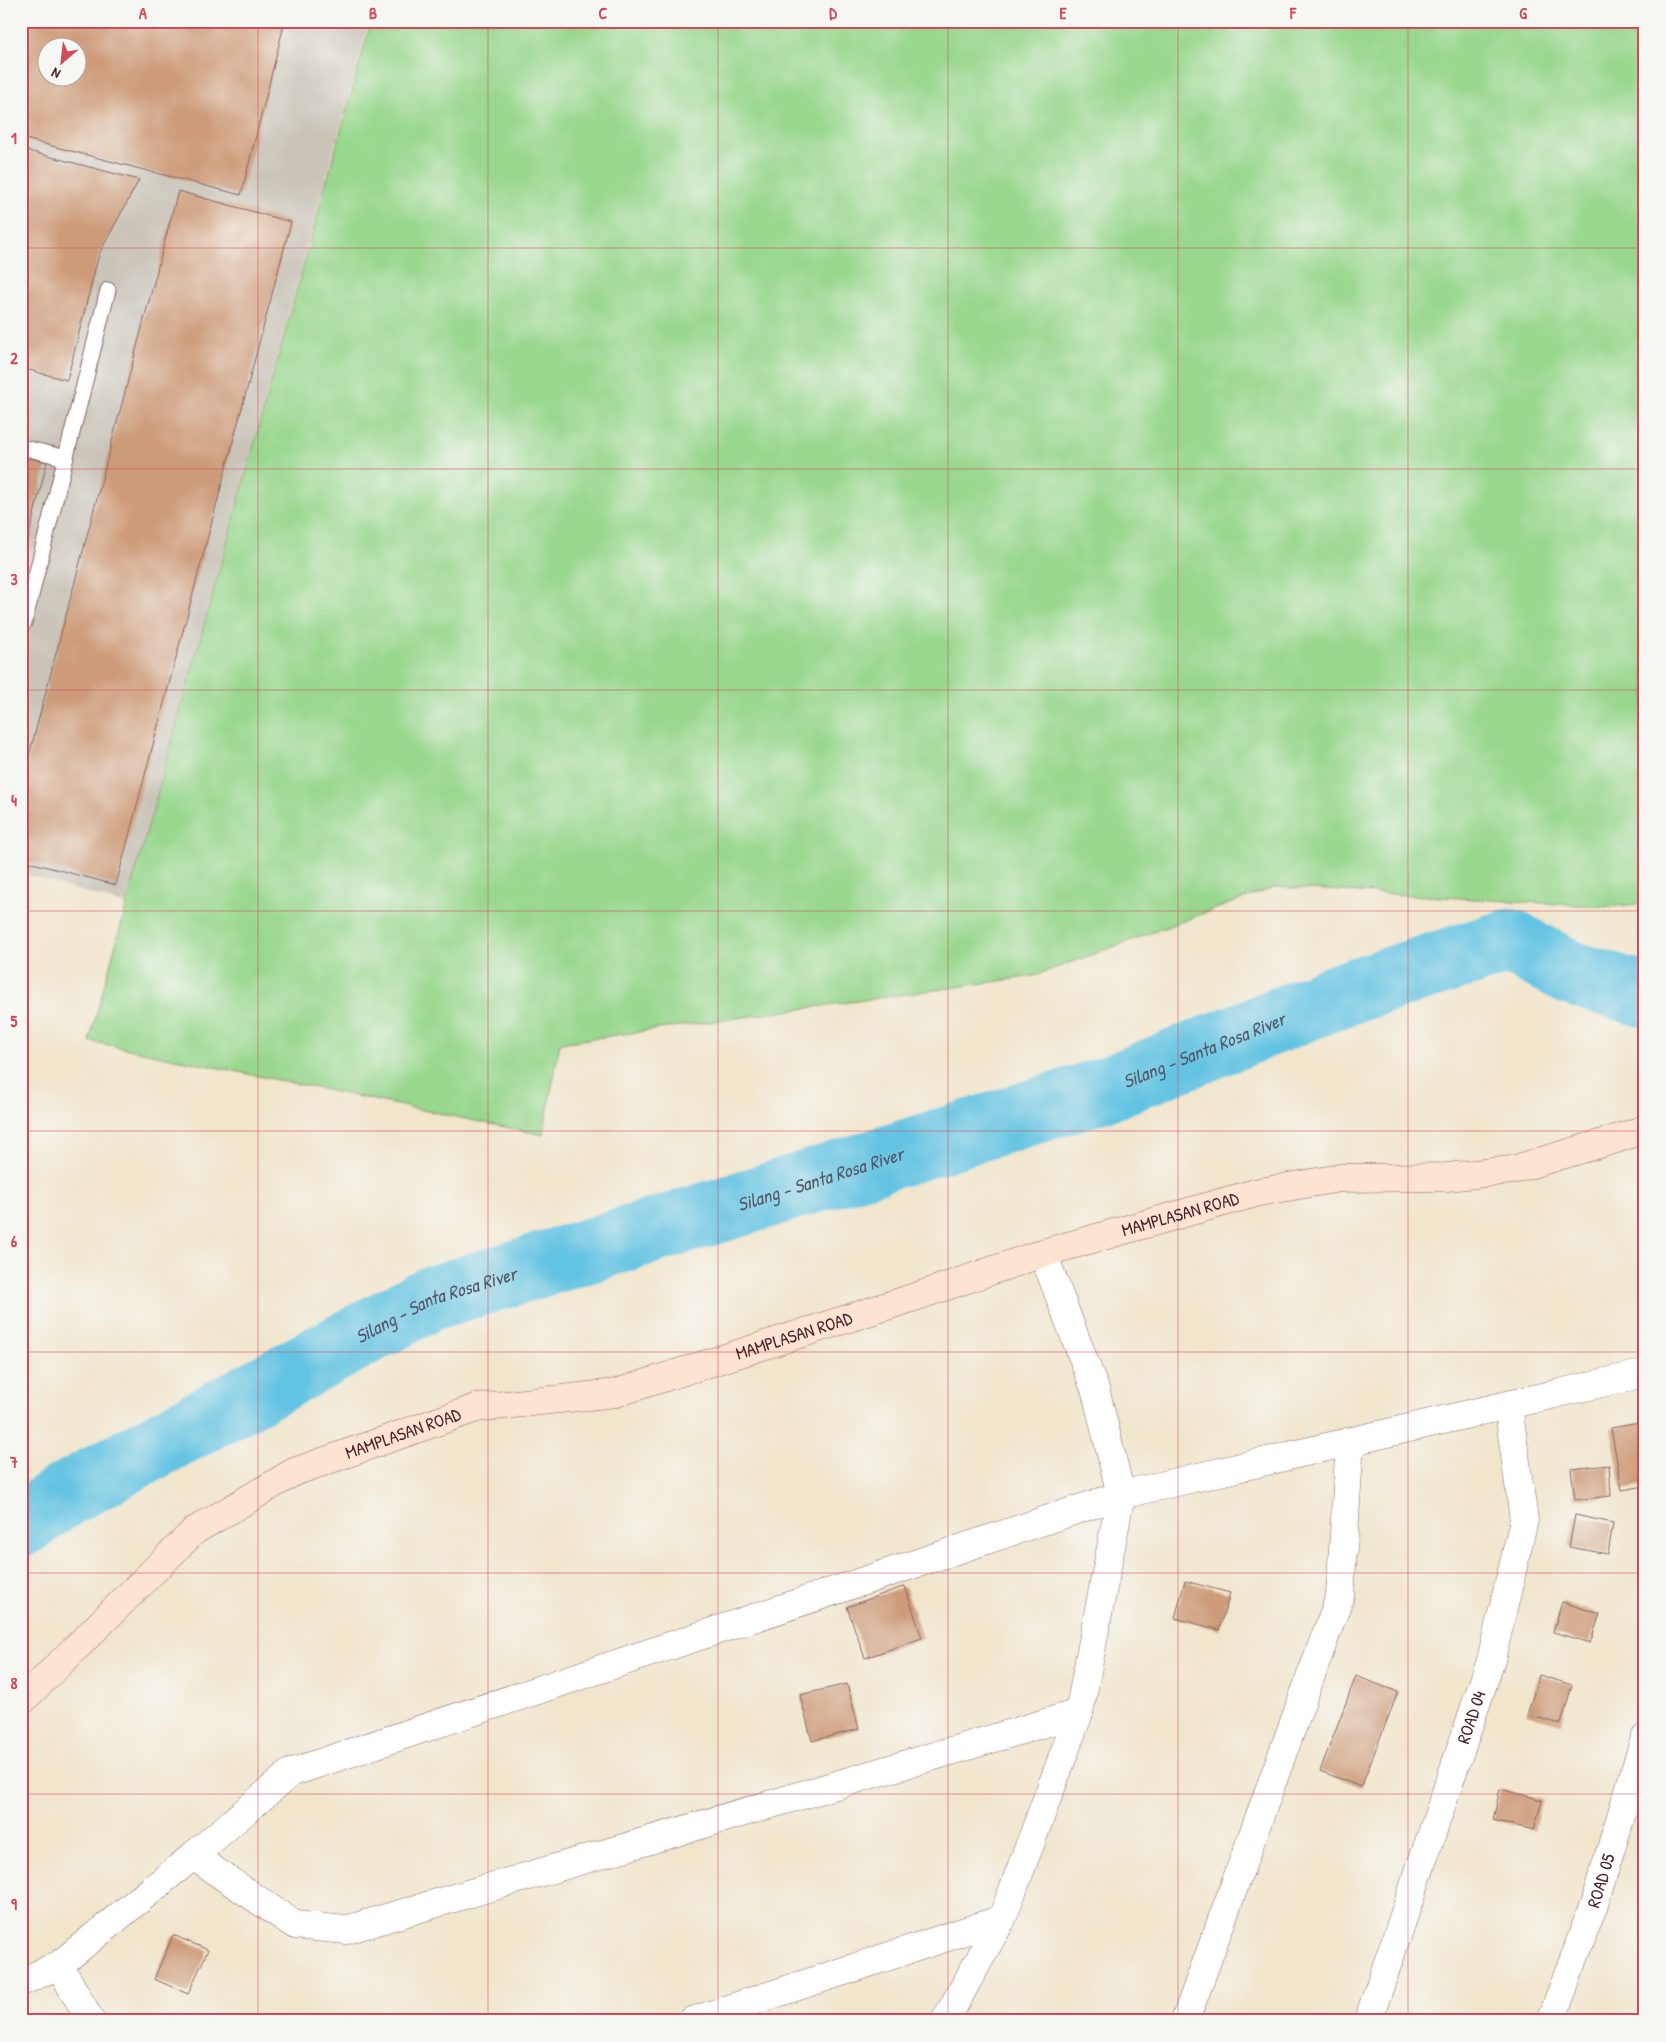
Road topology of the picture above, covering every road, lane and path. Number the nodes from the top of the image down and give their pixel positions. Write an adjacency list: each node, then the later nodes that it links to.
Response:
1 (108, 290): 3 (lane)
2 (21, 447): 3 (lane)
3 (66, 458): 4 (lane)
4 (21, 626)
5 (1645, 1129): 6 (street, MAMPLASAN ROAD)
6 (1043, 1253): 10 (street); 11 (street, MAMPLASAN ROAD)
7 (1645, 1373): 8 (street)
8 (1508, 1404): 9 (street); 22 (street, ROAD 04)
9 (1350, 1441): 10 (street); 21 (street)
10 (1121, 1495): 12 (street); 14 (street)
11 (21, 1702)
12 (1079, 1713): 14 (street); 15 (street)
13 (1645, 1738): 23 (street, ROAD 05)
14 (193, 1856): 16 (street)
15 (1002, 1919): 19 (street); 20 (street)
16 (59, 1965): 17 (street); 18 (street)
17 (21, 1982)
18 (91, 2021)
19 (692, 2021)
20 (945, 2021)
21 (1185, 2021)
22 (1368, 2021)
23 (1551, 2021)

